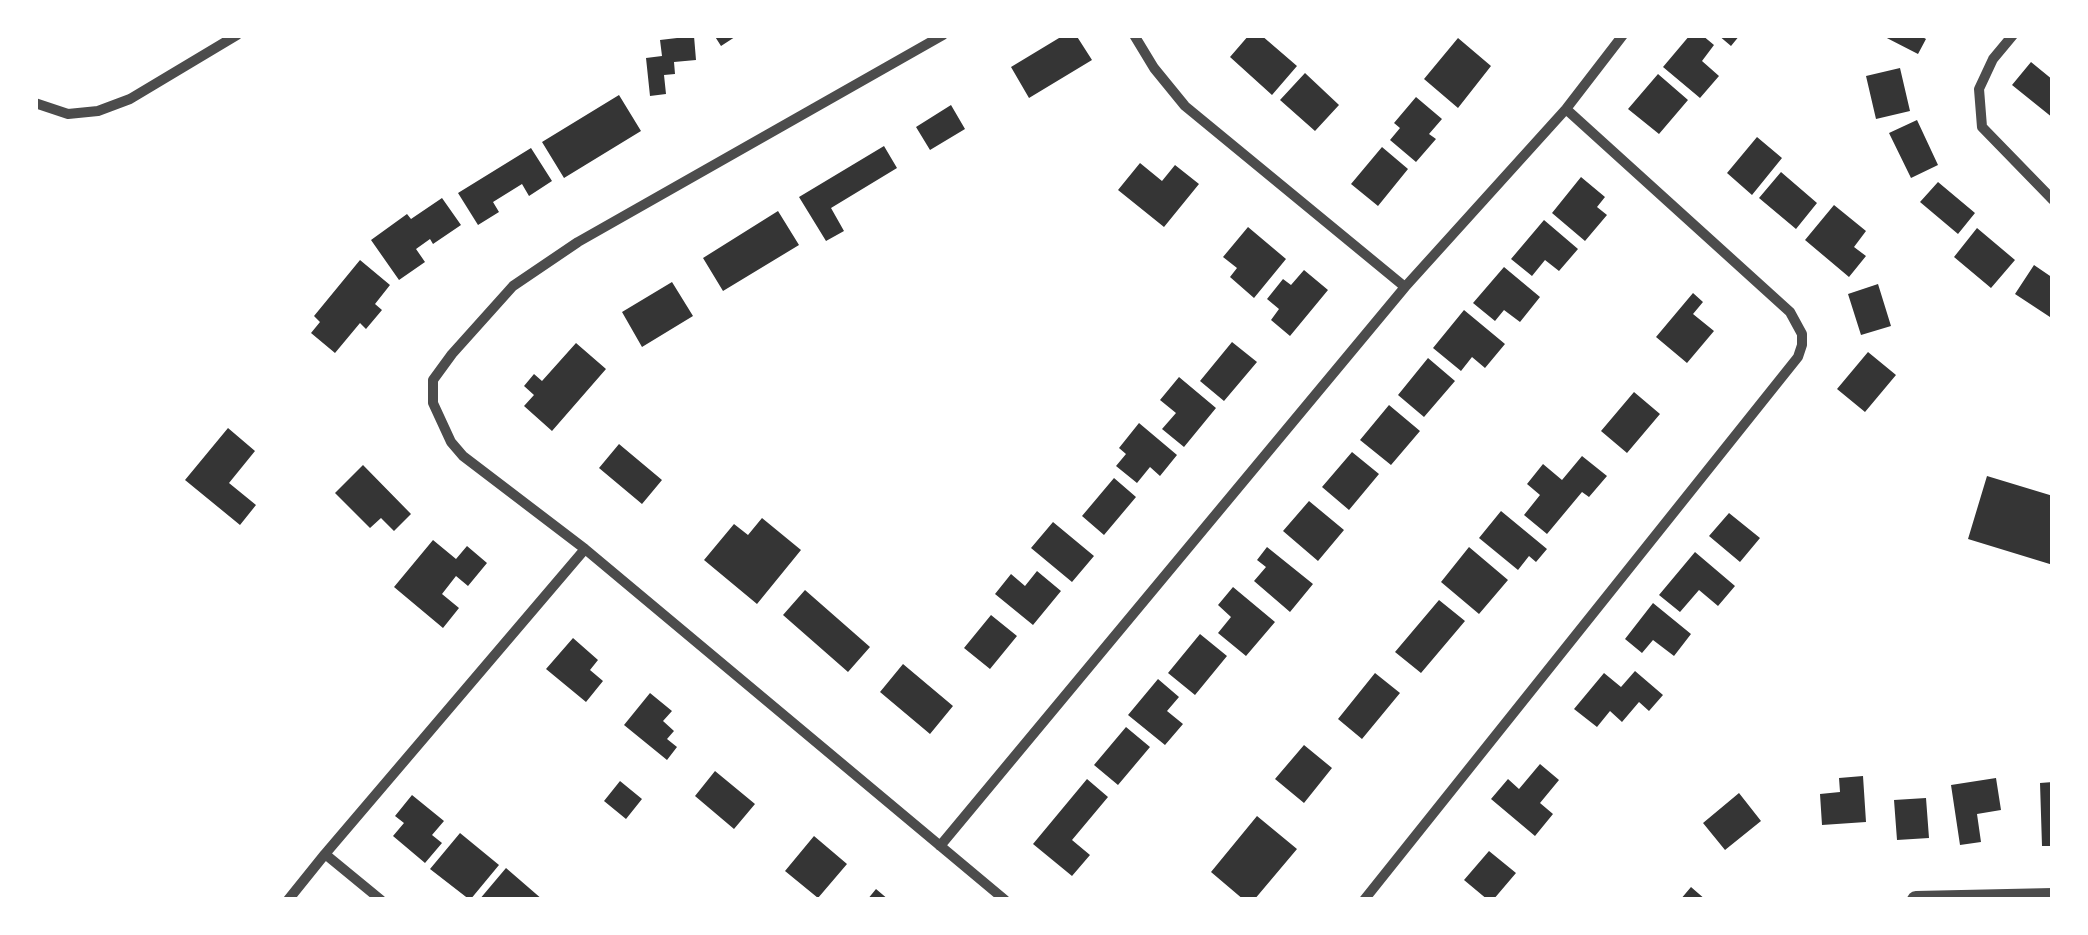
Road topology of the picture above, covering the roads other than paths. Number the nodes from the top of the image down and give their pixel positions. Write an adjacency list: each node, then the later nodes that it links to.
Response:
1 (237, 35): 6 (street)
2 (943, 35): 10 (street)
3 (1134, 35): 9 (street)
4 (1623, 35): 7 (street)
5 (2013, 35): 8 (street)
6 (35, 104)
7 (1566, 110): 9 (street); 18 (street)
8 (2053, 200)
9 (1405, 287): 11 (street)
10 (585, 550): 11 (street); 12 (street)
11 (940, 846): 17 (street)
12 (325, 854): 15 (street); 16 (street)
13 (2053, 897): 14 (street)
14 (1988, 899): 19 (street)
15 (288, 900)
16 (381, 900)
17 (1004, 900)
18 (1364, 900)
19 (1916, 900)

